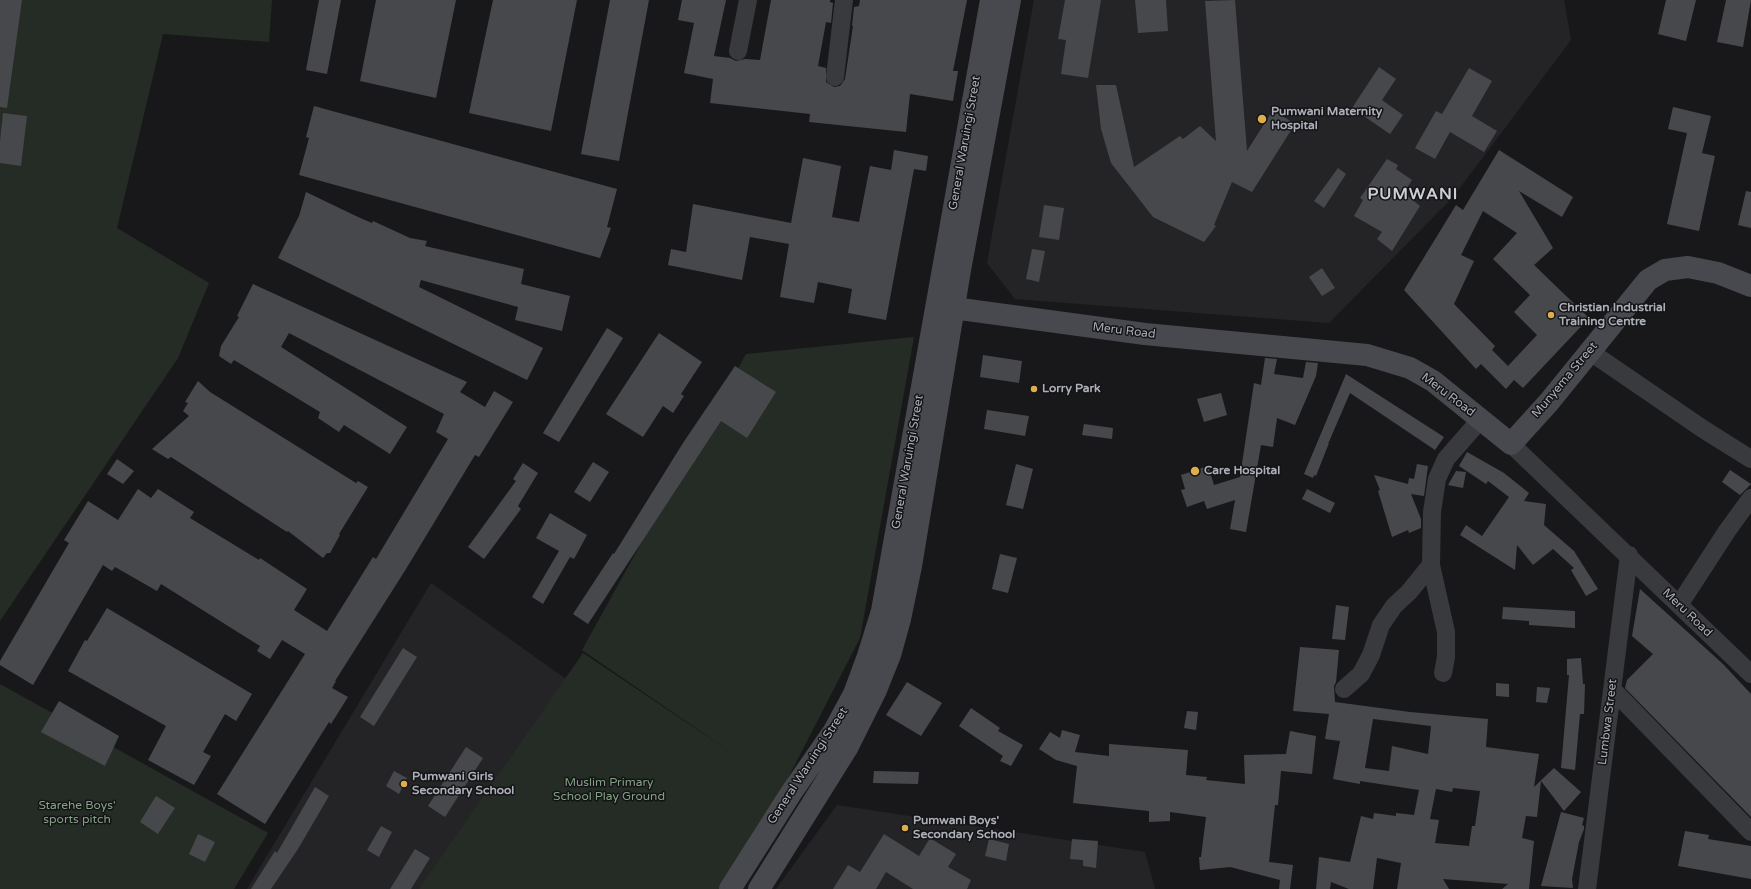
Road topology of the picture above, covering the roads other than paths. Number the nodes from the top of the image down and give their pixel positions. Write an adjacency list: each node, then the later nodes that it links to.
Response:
1 (748, 0): 5 (street)
2 (844, 0): 6 (street)
3 (991, 0): 22 (main road, General Waruingi Street)
4 (1010, 0): 8 (main road, General Waruingi Street)
5 (738, 51)
6 (835, 77)
7 (1751, 286): 9 (main road, Munyema Street)
8 (953, 308): 10 (main road, Meru Road); 23 (main road, General Waruingi Street)
9 (1589, 351): 11 (main road, Munyema Street); 12 (street)
10 (1481, 419): 11 (main road, Meru Road); 15 (street)
11 (1511, 444): 14 (street, Meru Road)
12 (1751, 459)
13 (1751, 498): 16 (street)
14 (1629, 555): 16 (street, Meru Road); 20 (street, Lumbwa Street)
15 (1431, 565): 18 (street); 19 (street)
16 (1679, 605): 17 (street, Meru Road)
17 (1748, 665)
18 (1443, 673)
19 (1344, 689)
20 (1612, 689): 21 (street); 24 (street, Lumbwa Street)
21 (1751, 832)
22 (730, 889)
23 (759, 889)
24 (1587, 889)

